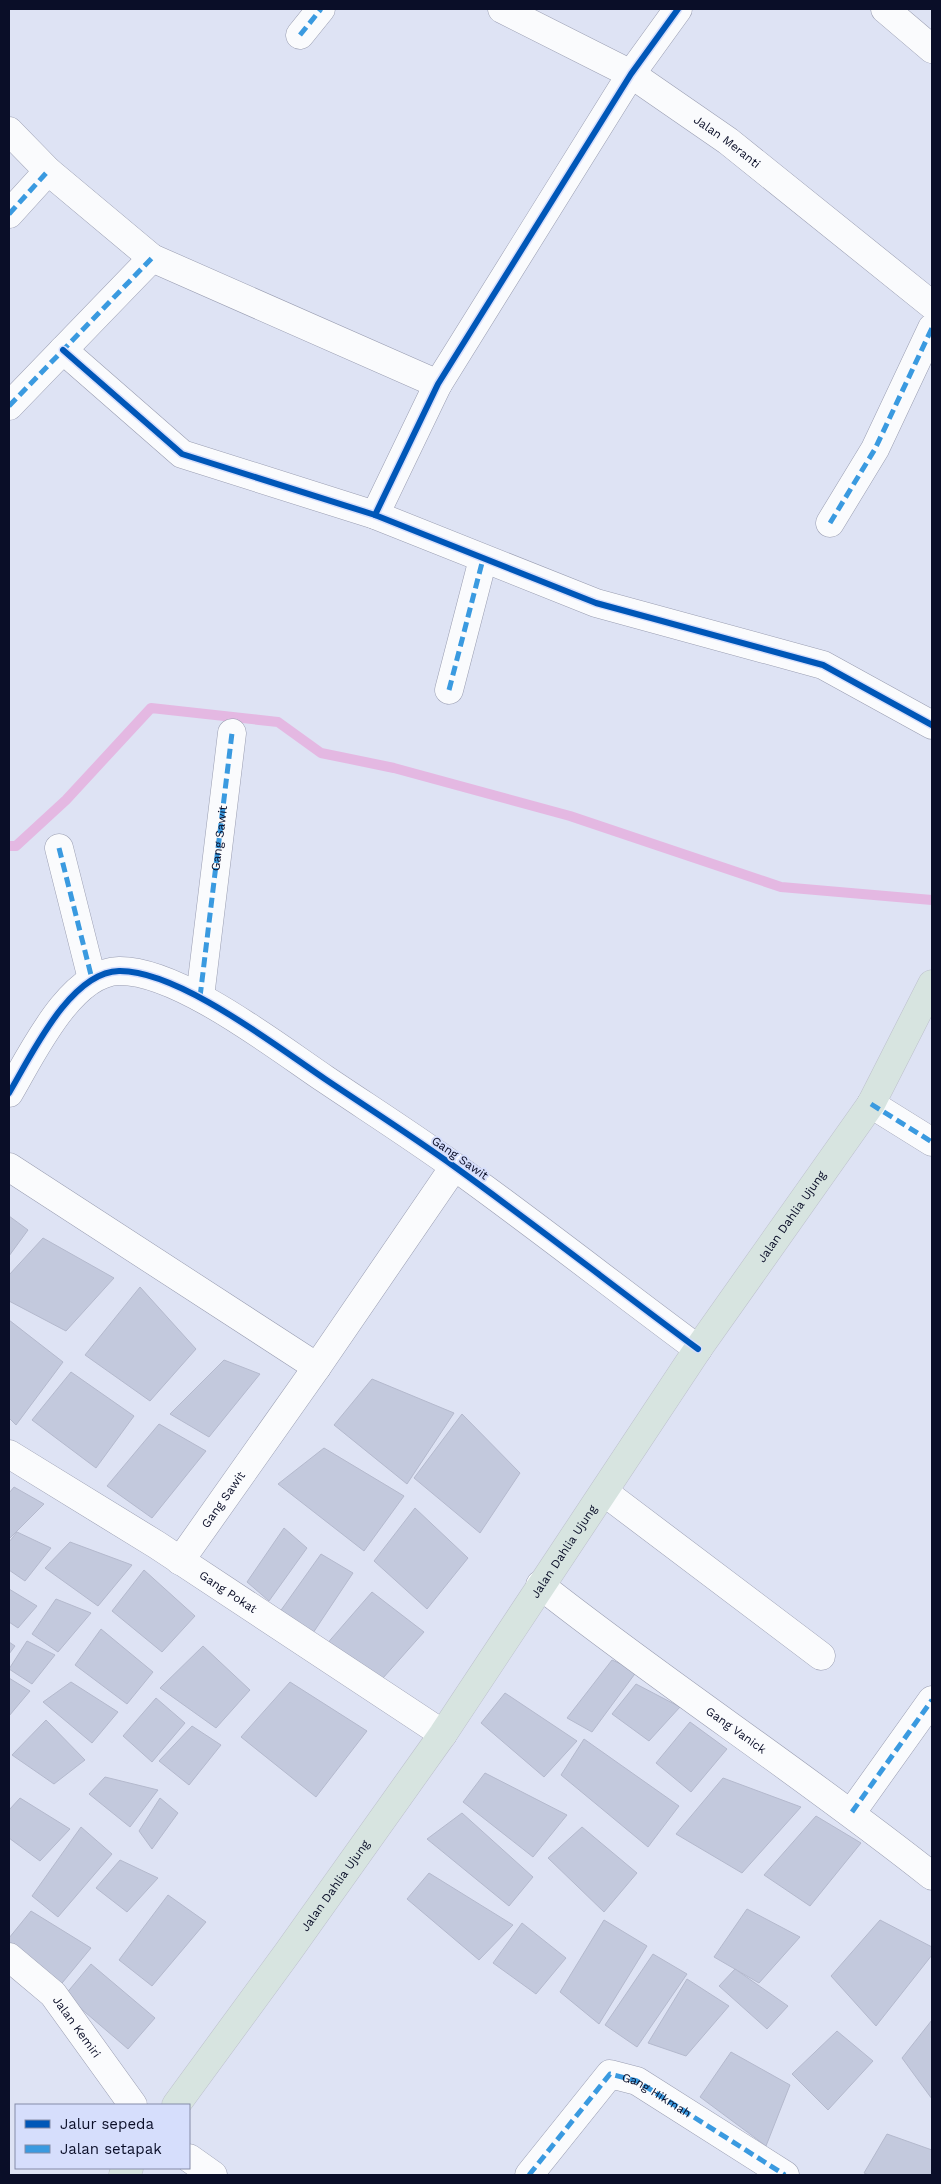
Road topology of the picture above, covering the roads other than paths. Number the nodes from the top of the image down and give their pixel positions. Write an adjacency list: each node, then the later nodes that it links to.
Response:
1 (321, 9): 5 (street)
2 (502, 9): 7 (street, Jalan Meranti)
3 (678, 9): 7 (street)
4 (885, 9): 6 (street)
5 (300, 35)
6 (932, 49)
7 (631, 74): 12 (street, Jalan Meranti); 15 (street)
8 (9, 131): 9 (street)
9 (48, 172): 10 (street); 11 (street)
10 (9, 214)
11 (152, 258): 14 (street); 15 (street)
12 (932, 304)
13 (932, 328): 18 (street)
14 (63, 350): 16 (street); 17 (street)
15 (438, 384): 17 (street)
16 (9, 406)
17 (376, 515): 19 (street)
18 (830, 523)
19 (483, 559): 20 (street); 21 (street)
20 (449, 690)
21 (932, 725)
22 (232, 734): 26 (street, Gang Sawit)
23 (59, 848): 24 (street)
24 (92, 979): 26 (street); 27 (street)
25 (932, 984): 28 (main road, Jalan Dahlia Ujung)
26 (200, 997): 30 (street, Gang Sawit)
27 (9, 1093)
28 (871, 1104): 29 (street); 32 (main road, Jalan Dahlia Ujung)
29 (932, 1142)
30 (454, 1166): 32 (street, Gang Sawit); 33 (street, Gang Sawit)
31 (9, 1168): 33 (street)
32 (698, 1349): 35 (main road, Jalan Dahlia Ujung)
33 (318, 1367): 36 (street, Gang Sawit)
34 (9, 1454): 36 (street, Gang Pokat)
35 (604, 1492): 37 (main road, Jalan Dahlia Ujung); 38 (street)
36 (180, 1560): 40 (street, Gang Pokat)
37 (540, 1585): 40 (main road, Jalan Dahlia Ujung); 41 (street, Gang Vanick)
38 (821, 1656)
39 (932, 1700): 41 (street)
40 (442, 1734): 45 (main road, Jalan Dahlia Ujung)
41 (852, 1812): 42 (street, Gang Vanick)
42 (932, 1876)
43 (9, 1958): 44 (street, Jalan Kemiri)
44 (132, 2104)
45 (177, 2104)
46 (190, 2159): 47 (street)
47 (213, 2175)
48 (529, 2175): 49 (street, Gang Hikmah)
49 (785, 2175)

